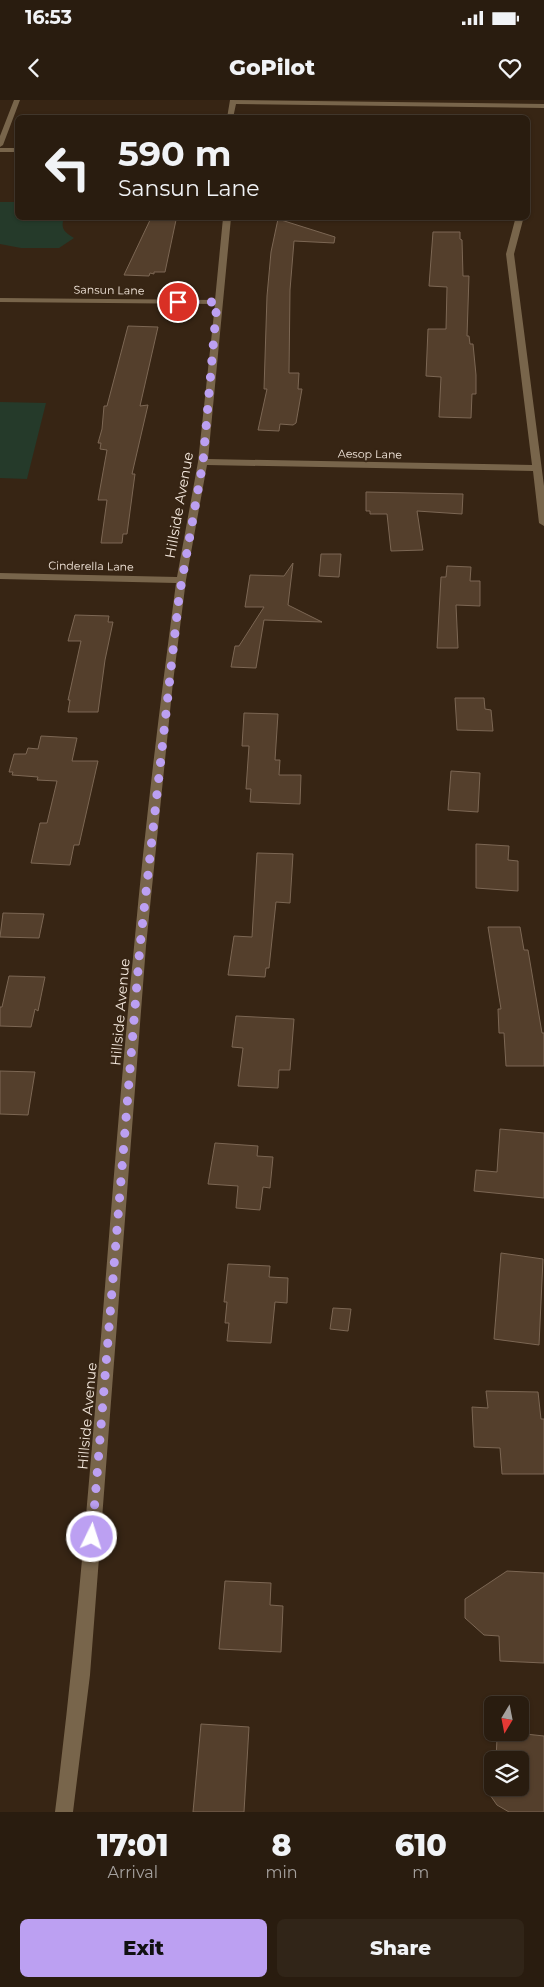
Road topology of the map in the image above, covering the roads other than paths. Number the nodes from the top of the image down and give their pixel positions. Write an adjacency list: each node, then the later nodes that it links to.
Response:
1 (18, 100): 5 (street)
2 (233, 101): 3 (street); 4 (street)
3 (544, 106)
4 (231, 115)
5 (0, 145)
6 (0, 150): 7 (street)
7 (15, 150)
8 (227, 220): 11 (street, Hillside Avenue)
9 (519, 220): 13 (street)
10 (0, 300): 11 (street, Sansun Lane)
11 (217, 302): 12 (street, Hillside Avenue)
12 (203, 462): 13 (street, Aesop Lane); 16 (street, Hillside Avenue)
13 (537, 468): 14 (street)
14 (544, 523)
15 (0, 576): 16 (street, Cinderella Lane)
16 (181, 580): 17 (street, Hillside Avenue)
17 (64, 1812)

